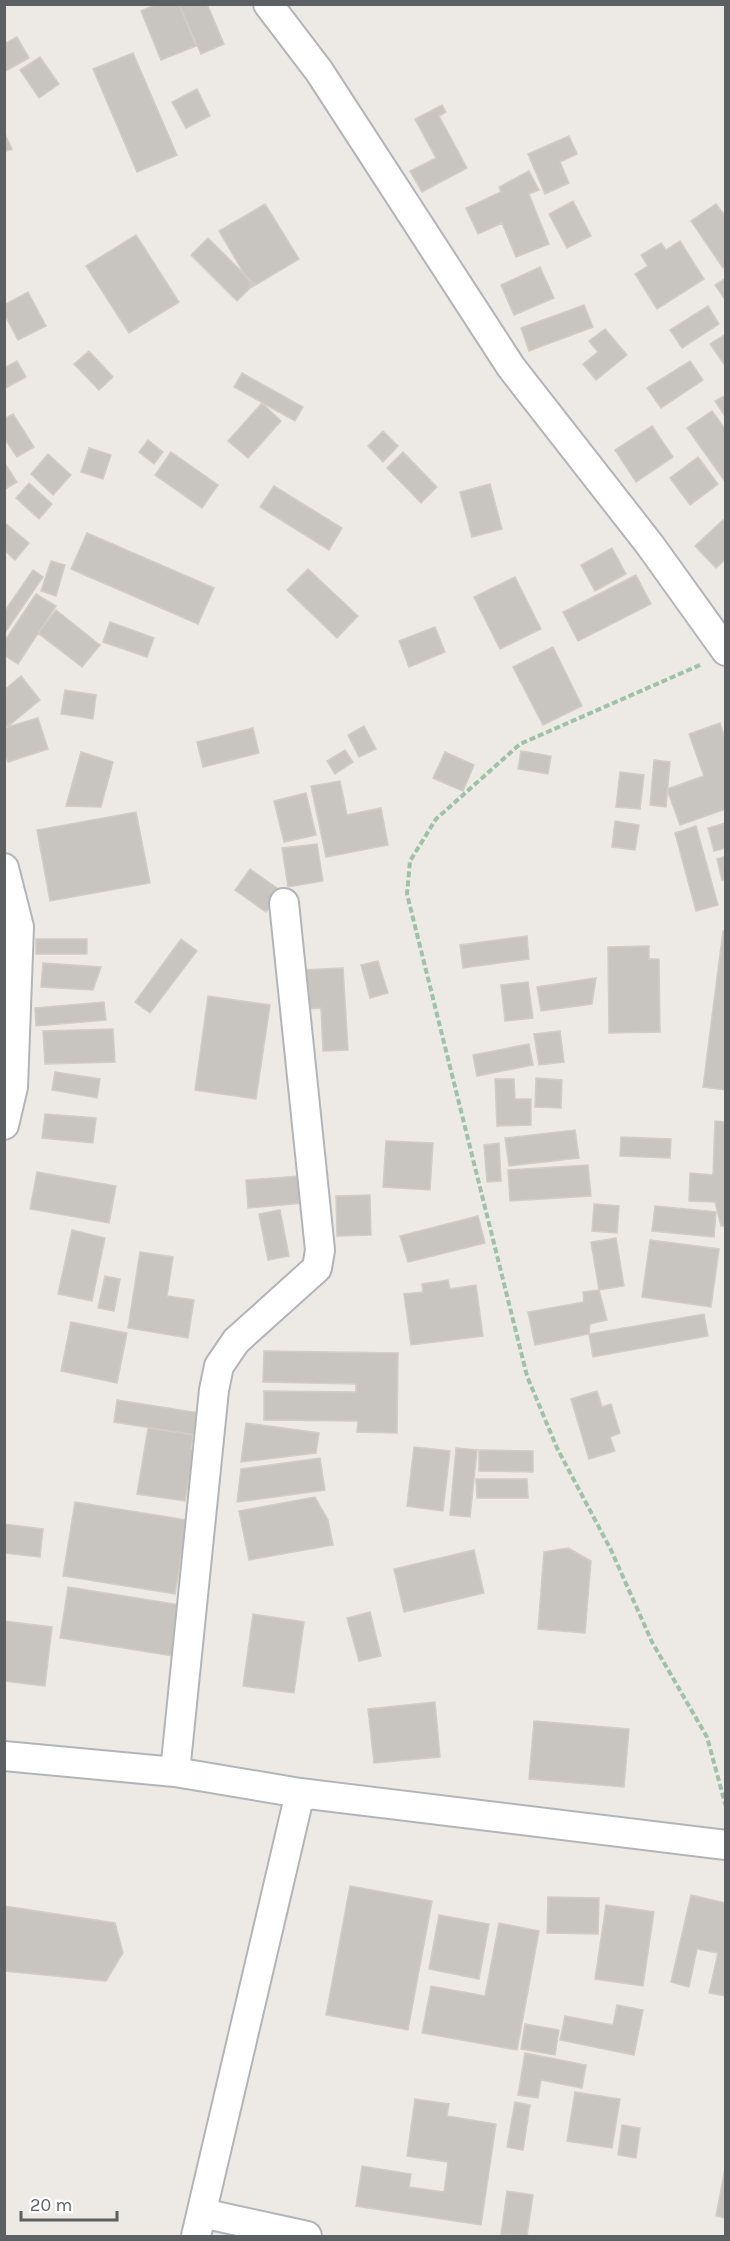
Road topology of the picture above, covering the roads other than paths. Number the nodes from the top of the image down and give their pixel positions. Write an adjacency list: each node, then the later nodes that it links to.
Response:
1 (268, 4): 2 (street)
2 (715, 657)
3 (4, 868): 5 (street)
4 (284, 903): 7 (street)
5 (4, 1125)
6 (4, 1756): 7 (street)
7 (175, 1772): 8 (street)
8 (300, 1792): 9 (street); 10 (street)
9 (726, 1845)
10 (199, 2225): 11 (street)
11 (307, 2236)

